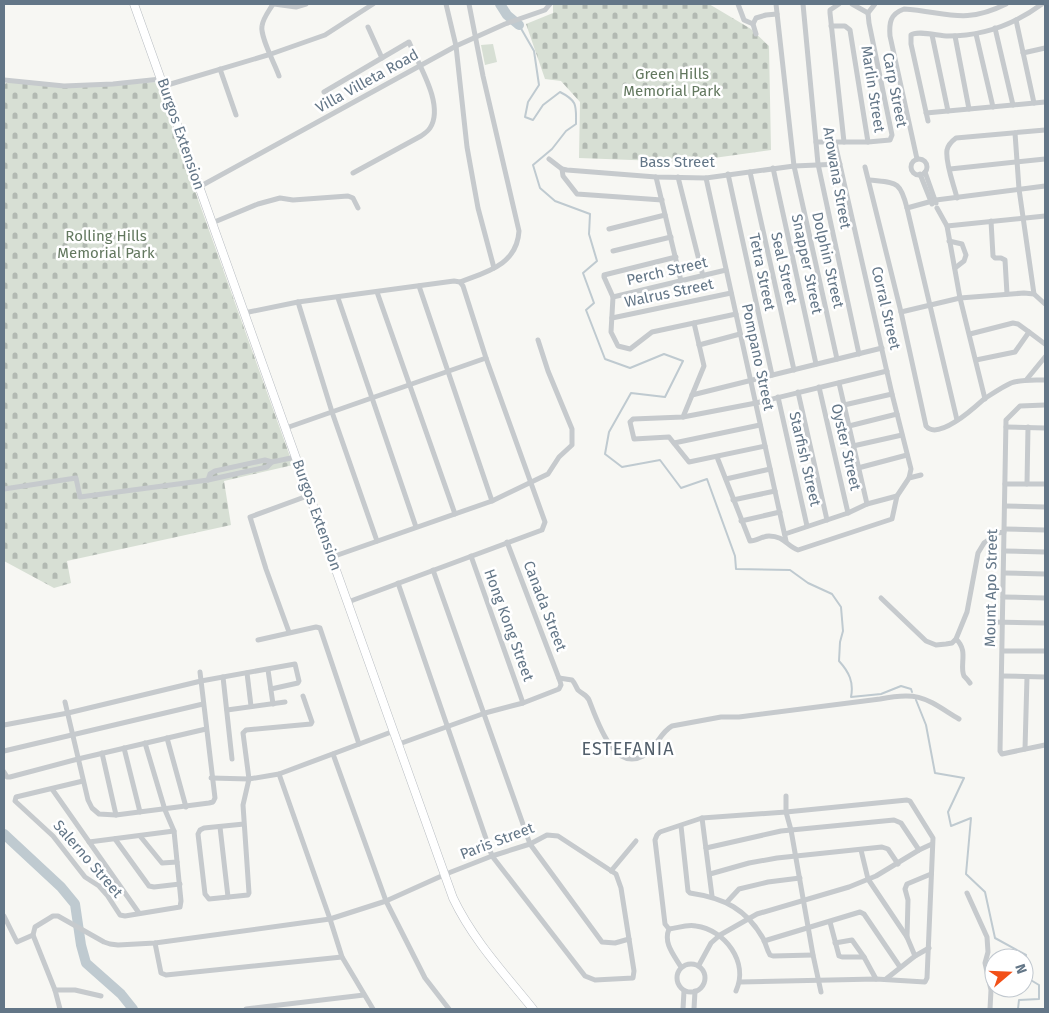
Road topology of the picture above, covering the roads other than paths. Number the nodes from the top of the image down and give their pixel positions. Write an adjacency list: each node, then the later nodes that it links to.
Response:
1 (134, 4): 37 (main road, Burgos Extension)
2 (274, 4): 3 (street); 31 (street)
3 (306, 4)
4 (373, 4): 31 (street)
5 (446, 4): 28 (street)
6 (469, 4): 26 (street)
7 (550, 4): 26 (street, Villa Villeta Road)
8 (738, 4): 19 (street)
9 (776, 4): 17 (street, Dolphin Street)
10 (803, 4): 50 (street, Arowana Street)
11 (839, 4): 20 (street)
12 (852, 4): 16 (street)
13 (875, 4): 16 (street)
14 (1006, 4): 55 (street)
15 (1042, 4): 18 (street)
16 (868, 12): 53 (street, Carp Street)
17 (777, 14): 19 (street); 60 (street, Dolphin Street)
18 (1016, 20): 22 (street); 30 (street)
19 (753, 24): 23 (street)
20 (831, 26): 52 (street); 53 (street, Marlin Street)
21 (368, 27): 32 (street)
22 (995, 28): 24 (street); 41 (street)
23 (756, 34)
24 (976, 34): 27 (street); 42 (street)
25 (932, 35): 27 (street); 44 (street); 45 (street)
26 (476, 36): 28 (street, Villa Villeta Road); 92 (street)
27 (955, 36): 43 (street)
28 (456, 46): 33 (street, Villa Villeta Road); 92 (street)
29 (1045, 48): 30 (street)
30 (1023, 53): 40 (street)
31 (271, 54): 34 (street); 35 (street)
32 (382, 58): 33 (street); 38 (street)
33 (420, 66): 66 (street); 74 (street, Villa Villeta Road)
34 (220, 69): 37 (street); 46 (street)
35 (279, 76)
36 (4, 80): 37 (street)
37 (163, 82): 74 (main road, Burgos Extension)
38 (324, 92)
39 (1045, 102): 40 (street)
40 (1034, 103): 41 (street)
41 (1013, 105): 42 (street)
42 (993, 107): 43 (street)
43 (969, 109): 44 (street)
44 (948, 111): 45 (street)
45 (926, 113): 47 (street)
46 (236, 115)
47 (928, 121)
48 (1045, 130): 49 (street)
49 (1015, 133): 57 (street); 64 (street)
50 (816, 142): 51 (street, Carp Street); 58 (street, Arowana Street)
51 (835, 142): 52 (street, Carp Street); 59 (street, Corral Street)
52 (844, 142): 53 (street, Carp Street)
53 (868, 142)
54 (548, 159): 63 (street)
55 (917, 159): 67 (street); 67 (street)
56 (1045, 159): 57 (street)
57 (1018, 162): 64 (street); 75 (street)
58 (818, 164): 59 (street, Bass Street); 60 (street, Bass Street); 121 (street, Arowana Street)
59 (840, 164): 120 (street, Corral Street)
60 (794, 166): 61 (street, Bass Street); 124 (street, Dolphin Street)
61 (773, 168): 65 (street, Bass Street); 126 (street, Snapper Street)
62 (865, 168): 72 (street)
63 (562, 169): 69 (street, Bass Street); 77 (street)
64 (950, 169): 76 (street)
65 (750, 172): 68 (street, Bass Street); 127 (street, Seal Street)
66 (353, 173)
67 (922, 173): 78 (street)
68 (728, 174): 71 (street, Bass Street); 130 (street, Tetra Street)
69 (656, 176): 70 (street, Bass Street); 77 (street)
70 (678, 177): 71 (street, Bass Street); 95 (street)
71 (706, 178): 94 (street, Pompano Street)
72 (868, 180): 80 (street); 109 (street)
73 (1045, 186): 75 (street)
74 (199, 187): 85 (main road, Burgos Extension)
75 (1019, 189): 76 (street); 83 (street)
76 (957, 198): 78 (street)
77 (662, 200): 81 (street)
78 (934, 201): 80 (street); 86 (street)
79 (358, 208): 85 (street)
80 (907, 208): 107 (street)
81 (665, 215): 87 (street); 88 (street)
82 (1045, 216): 83 (street)
83 (1022, 218): 84 (street); 102 (street)
84 (991, 221): 86 (street); 101 (street)
85 (212, 223): 110 (main road, Burgos Extension)
86 (947, 226): 89 (street)
87 (609, 229)
88 (671, 237): 90 (street); 91 (street)
89 (949, 241): 93 (street); 93 (street)
90 (613, 251)
91 (676, 257): 96 (street); 103 (street)
92 (494, 268): 97 (street)
93 (955, 268): 105 (street)
94 (726, 270): 95 (street, Perch Street); 100 (street, Pompano Street)
95 (703, 276): 96 (street, Perch Street)
96 (681, 281): 103 (street, Perch Street)
97 (460, 282): 98 (street); 123 (street)
98 (419, 286): 99 (street); 128 (street)
99 (377, 292): 104 (street); 135 (street)
100 (731, 293): 111 (street, Pompano Street); 112 (street, Walrus Street)
101 (1008, 294): 102 (street); 105 (street)
102 (1034, 294): 108 (street)
103 (613, 297): 112 (street)
104 (338, 298): 106 (street); 141 (street)
105 (960, 298): 107 (street); 116 (street)
106 (298, 302): 110 (street); 146 (street)
107 (930, 304): 109 (street); 149 (street)
108 (1045, 304)
109 (901, 312): 149 (street)
110 (244, 313): 154 (main road, Burgos Extension)
111 (736, 314): 113 (street); 115 (street, Pompano Street)
112 (612, 318): 113 (street)
113 (694, 323): 119 (street)
114 (1030, 332): 116 (street); 118 (street); 125 (street)
115 (740, 334): 119 (street); 132 (street, Pompano Street)
116 (970, 334): 125 (street)
117 (538, 340): 168 (street)
118 (1045, 344)
119 (699, 345): 139 (street)
120 (882, 348): 121 (street); 129 (street, Corral Street)
121 (859, 354): 124 (street)
122 (1045, 357): 131 (street)
123 (486, 358): 128 (street); 168 (street)
124 (837, 359): 126 (street)
125 (976, 360): 142 (street)
126 (816, 364): 127 (street)
127 (794, 370): 130 (street)
128 (448, 371): 135 (street); 177 (street)
129 (887, 371): 134 (street); 138 (street, Corral Street)
130 (772, 375): 132 (street)
131 (1027, 379): 133 (street); 142 (street)
132 (751, 380): 139 (street); 143 (street, Pompano Street)
133 (1045, 380)
134 (839, 383): 136 (street); 144 (street)
135 (410, 385): 141 (street); 183 (street)
136 (819, 387): 137 (street); 182 (street, Oyster Street)
137 (798, 392): 140 (street); 184 (street)
138 (892, 394): 144 (street); 147 (street, Corral Street)
139 (692, 395): 148 (street)
140 (778, 397): 143 (street); 186 (street, Starfish Street)
141 (372, 398): 146 (street); 187 (street)
142 (986, 399): 149 (street)
143 (756, 403): 148 (street); 150 (street, Pompano Street)
144 (844, 405): 151 (street)
145 (1045, 405): 152 (street, Mount Apo Street)
146 (332, 412): 154 (street); 192 (street)
147 (897, 414): 151 (street); 156 (street, Corral Street)
148 (683, 416): 157 (street)
149 (957, 420)
150 (760, 424): 157 (street); 158 (street, Pompano Street)
151 (849, 426): 159 (street)
152 (1006, 427): 153 (street); 169 (street, Mount Apo Street)
153 (1028, 427): 155 (street); 170 (street)
154 (286, 428): 161 (main road, Burgos Extension)
155 (1045, 428)
156 (902, 434): 159 (street); 160 (street, Corral Street)
157 (674, 443): 162 (street)
158 (765, 446): 162 (street); 164 (street, Pompano Street)
159 (853, 446): 163 (street)
160 (907, 455): 163 (street); 166 (street, Corral Street)
161 (296, 456): 172 (street); 174 (main road, Burgos Extension)
162 (718, 457): 167 (street)
163 (858, 468): 178 (street)
164 (770, 469): 167 (street); 173 (street, Pompano Street)
165 (921, 475): 166 (street)
166 (909, 478): 175 (street)
167 (726, 479): 176 (street)
168 (531, 482): 177 (street); 193 (street)
169 (1005, 484): 170 (street); 179 (street, Mount Apo Street)
170 (1027, 484): 171 (street)
171 (1045, 484)
172 (4, 488)
173 (775, 491): 176 (street); 181 (street, Pompano Street)
174 (310, 494): 197 (main road, Burgos Extension); 209 (street)
175 (898, 496): 178 (street); 191 (street)
176 (733, 500): 185 (street)
177 (492, 501): 183 (street)
178 (867, 504): 182 (street)
179 (1005, 506): 180 (street); 189 (street, Mount Apo Street)
180 (1045, 506)
181 (780, 512): 185 (street); 190 (street, Pompano Street)
182 (848, 513): 184 (street)
183 (455, 514): 187 (street)
184 (827, 520): 186 (street)
185 (741, 521): 191 (street)
186 (807, 526): 190 (street)
187 (416, 527): 192 (street)
188 (1045, 530): 189 (street)
189 (1004, 531): 194 (street, Mount Apo Street); 210 (street)
190 (785, 534): 191 (street, Pompano Street)
191 (786, 540)
192 (377, 541): 197 (street)
193 (508, 542): 196 (street); 220 (street, Canada Street)
194 (1004, 551): 195 (street); 199 (street, Mount Apo Street)
195 (1045, 552)
196 (471, 556): 198 (street); 228 (street, Hong Kong Street)
197 (332, 557): 205 (main road, Burgos Extension)
198 (433, 570): 201 (street); 234 (street)
199 (1004, 573): 200 (street); 202 (street, Mount Apo Street)
200 (1045, 574)
201 (398, 584): 205 (street); 237 (street)
202 (1003, 597): 204 (street); 207 (street, Mount Apo Street)
203 (881, 598): 210 (street)
204 (1045, 598)
205 (348, 602): 239 (main road, Burgos Extension)
206 (992, 622): 207 (street)
207 (1003, 622): 208 (street); 212 (street, Mount Apo Street)
208 (1045, 623)
209 (289, 632): 211 (street); 243 (street)
210 (956, 639): 223 (street)
211 (258, 640)
212 (1003, 651): 213 (street); 217 (street, Mount Apo Street)
213 (1045, 652)
214 (268, 670): 216 (street); 224 (street); 224 (street)
215 (200, 672): 222 (street)
216 (247, 673): 218 (street); 231 (street)
217 (1002, 676): 219 (street); 247 (street, Mount Apo Street)
218 (223, 677): 222 (street); 232 (street)
219 (1028, 677): 221 (street); 247 (street)
220 (559, 678): 228 (street); 235 (street)
221 (1045, 678)
222 (201, 681): 229 (street); 233 (street)
223 (970, 683)
224 (271, 689): 230 (street)
225 (303, 696): 256 (street)
226 (66, 702): 233 (street)
227 (285, 702): 230 (street)
228 (523, 703): 234 (street)
229 (204, 704): 238 (street); 240 (street)
230 (274, 704): 231 (street)
231 (251, 706): 232 (street)
232 (227, 710): 252 (street)
233 (68, 713): 236 (street); 240 (street)
234 (484, 714): 237 (street); 275 (street)
235 (959, 719)
236 (4, 725)
237 (447, 727): 244 (street); 280 (street)
238 (206, 729): 241 (street); 255 (street)
239 (394, 731): 243 (street); 244 (main road, Burgos Extension)
240 (73, 735): 248 (street); 251 (street)
241 (166, 738): 242 (street); 260 (street)
242 (145, 743): 246 (street); 261 (street)
243 (359, 744): 250 (street)
244 (399, 744): 285 (main road, Burgos Extension)
245 (1045, 745): 247 (street)
246 (124, 748): 249 (street); 262 (street)
247 (1025, 750)
248 (4, 752)
249 (102, 753): 251 (street); 264 (street)
250 (333, 754): 254 (street); 294 (street)
251 (78, 759): 253 (street); 257 (street)
252 (232, 759)
253 (4, 772)
254 (279, 774): 256 (street); 299 (street)
255 (211, 778): 256 (street); 260 (street)
256 (249, 779): 266 (street)
257 (83, 781): 258 (street); 264 (street)
258 (52, 789): 274 (street); 297 (street, Salerno Street)
259 (786, 796): 263 (street)
260 (186, 807): 261 (street)
261 (165, 810): 262 (street); 270 (street)
262 (140, 812): 264 (street)
263 (786, 812): 265 (street); 269 (street); 276 (street)
264 (116, 815)
265 (702, 818): 267 (street); 277 (street)
266 (244, 824): 268 (street); 293 (street)
267 (681, 826): 292 (street); 303 (street)
268 (220, 827): 293 (street); 293 (street)
269 (792, 830): 277 (street); 279 (street); 281 (street)
270 (174, 831): 271 (street); 282 (street)
271 (140, 836): 272 (street); 282 (street)
272 (115, 839): 274 (street); 290 (street)
273 (636, 841): 284 (street)
274 (89, 842): 297 (street)
275 (530, 844): 280 (street, Paris Street); 284 (street, Paris Street); 307 (street)
276 (932, 844): 279 (street); 287 (street)
277 (706, 848): 286 (street)
278 (861, 850): 281 (street); 283 (street); 289 (street)
279 (919, 850): 283 (street)
280 (492, 856): 285 (street, Paris Street); 307 (street, Paris Street)
281 (796, 856): 286 (street); 288 (street)
282 (177, 862): 290 (street)
283 (898, 864): 289 (street)
284 (611, 871): 307 (street, Paris Street)
285 (446, 874): 294 (street, Paris Street); 334 (main road, Burgos Extension)
286 (710, 874): 292 (street)
287 (931, 874): 306 (street); 311 (street)
288 (800, 878): 295 (street); 296 (street)
289 (868, 879): 295 (street); 306 (street)
290 (180, 884): 297 (street, Salerno Street)
291 (967, 893): 337 (street)
292 (712, 896): 296 (street)
293 (228, 897)
294 (386, 900): 299 (street, Paris Street); 333 (street)
295 (805, 901): 300 (street); 302 (street)
296 (727, 902): 300 (street)
297 (139, 913)
298 (4, 916): 304 (street)
299 (330, 919): 309 (street, Paris Street); 314 (street)
300 (750, 919): 305 (street); 308 (street)
301 (830, 922): 302 (street); 310 (street); 318 (street)
302 (808, 928): 308 (street); 312 (street)
303 (669, 929): 305 (street); 317 (street)
304 (33, 935): 309 (street, Paris Street); 323 (street)
305 (720, 936): 316 (street); 322 (street)
306 (906, 937): 313 (street)
307 (629, 939)
308 (764, 941): 312 (street)
309 (155, 943): 314 (street)
310 (835, 943): 315 (street); 315 (street)
311 (929, 948): 313 (street); 320 (street)
312 (813, 955): 321 (street)
313 (915, 956): 318 (street)
314 (342, 957): 328 (street)
315 (864, 958): 319 (street)
316 (699, 965): 317 (street); 325 (street)
317 (681, 967): 324 (street)
318 (900, 968): 320 (street)
319 (876, 979): 320 (street); 321 (street)
320 (886, 979)
321 (819, 980): 322 (street); 327 (street)
322 (740, 982): 326 (street)
323 (55, 990): 329 (street); 330 (street)
324 (684, 991): 325 (street); 335 (street)
325 (695, 991): 336 (street)
326 (736, 991)
327 (820, 992)
328 (364, 995): 331 (street); 332 (street)
329 (101, 996)
330 (60, 1009)
331 (246, 1009)
332 (373, 1009)
333 (449, 1009)
334 (533, 1009)
335 (683, 1009)
336 (694, 1009)
337 (990, 1009)

